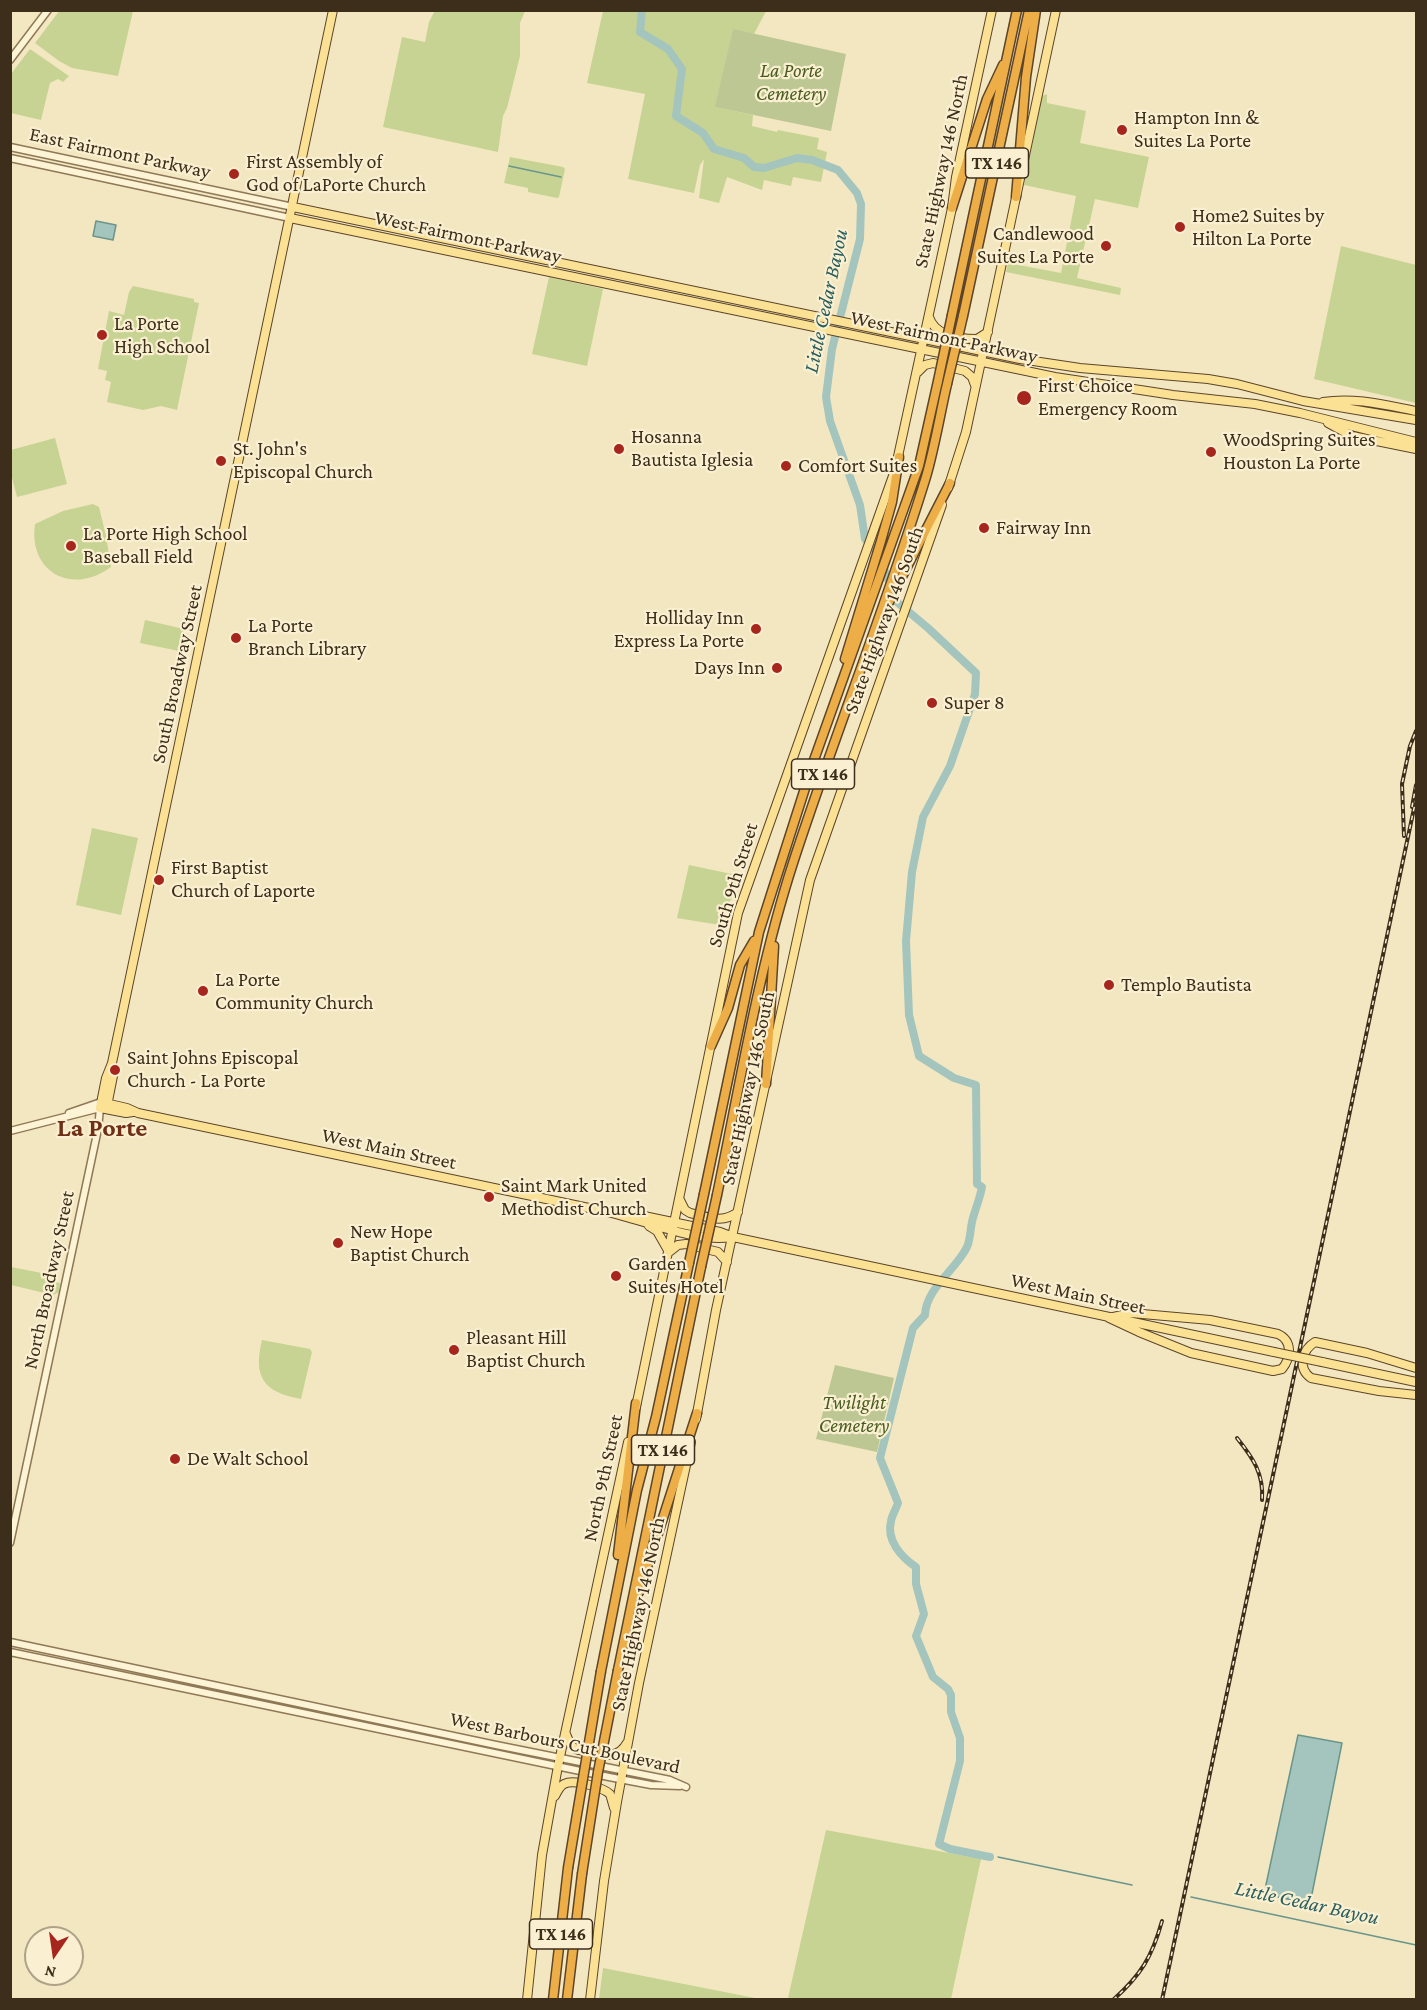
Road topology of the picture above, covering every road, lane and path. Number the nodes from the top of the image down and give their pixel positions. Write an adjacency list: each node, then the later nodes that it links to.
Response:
1 (48, 10): 9 (street)
2 (333, 10): 15 (main road, South Broadway Street)
3 (992, 10): 16 (main road, State Highway 146 North)
4 (1017, 10): 8 (highway, TX 146)
5 (1029, 10): 31 (highway, TX 146, bridge)
6 (1036, 10): 14 (highway)
7 (1056, 10): 14 (main road, State Highway 146 South)
8 (1010, 48): 16 (highway); 31 (highway, TX 146, bridge)
9 (10, 60)
10 (10, 147): 12 (street, East Fairmont Parkway)
11 (10, 158): 13 (street, East Fairmont Parkway)
12 (97, 165): 13 (street); 15 (street, East Fairmont Parkway)
13 (94, 176): 18 (street, East Fairmont Parkway)
14 (1016, 197): 24 (main road, State Highway 146 South)
15 (292, 207): 17 (main road, West Fairmont Parkway); 18 (main road, South Broadway Street)
16 (952, 208): 22 (main road, State Highway 146 North)
17 (328, 214): 19 (main road); 20 (main road, West Fairmont Parkway)
18 (290, 218): 19 (main road, West Fairmont Parkway); 48 (main road, South Broadway Street)
19 (326, 225): 21 (main road, West Fairmont Parkway)
20 (610, 273): 21 (main road); 23 (main road, West Fairmont Parkway)
21 (608, 283): 25 (main road, West Fairmont Parkway)
22 (928, 315): 24 (main road); 26 (main road, State Highway 146 North)
23 (861, 325): 25 (main road); 26 (main road, West Fairmont Parkway)
24 (988, 332): 28 (main road, State Highway 146 South)
25 (853, 335): 27 (main road, West Fairmont Parkway)
26 (924, 339): 27 (main road); 28 (main road, West Fairmont Parkway)
27 (922, 349): 29 (main road, West Fairmont Parkway); 30 (main road)
28 (984, 352): 29 (main road, State Highway 146 South); 33 (main road, West Fairmont Parkway)
29 (982, 362): 32 (main road, State Highway 146 South); 35 (main road, West Fairmont Parkway)
30 (917, 374): 32 (main road); 39 (main road)
31 (943, 382): 42 (highway, TX 146); 43 (highway, TX 146)
32 (976, 387): 40 (main road, State Highway 146 South)
33 (1317, 403): 34 (main road); 36 (main road, West Fairmont Parkway)
34 (1416, 411)
35 (1316, 417): 37 (main road, West Fairmont Parkway); 38 (main road)
36 (1416, 420)
37 (1416, 442)
38 (1416, 449)
39 (899, 456): 41 (main road, State Highway 146 South); 43 (highway)
40 (950, 483): 42 (highway); 47 (main road, State Highway 146 South)
41 (863, 562): 46 (main road, South 9th Street)
42 (899, 568): 44 (highway, TX 146)
43 (814, 760): 45 (highway, TX 146)
44 (776, 921): 47 (highway); 65 (highway, TX 146, bridge)
45 (759, 932): 46 (highway); 64 (highway, TX 146, bridge)
46 (711, 1046): 50 (main road, South 9th Street)
47 (766, 1083): 51 (main road, State Highway 146 South)
48 (103, 1106): 49 (street); 52 (main road, West Main Street); 63 (street, North Broadway Street)
49 (10, 1131)
50 (680, 1198): 51 (main road); 53 (main road, South 9th Street)
51 (738, 1212): 54 (main road, State Highway 146 South)
52 (637, 1218): 53 (main road, West Main Street); 55 (main road)
53 (674, 1226): 54 (main road, West Main Street); 55 (main road, North 9th Street)
54 (733, 1237): 56 (main road, State Highway 146 North); 57 (main road, West Main Street)
55 (669, 1252): 56 (main road); 61 (main road, North 9th Street)
56 (727, 1262): 62 (main road, State Highway 146 North)
57 (1109, 1318): 57 (main road); 59 (main road, West Main Street, bridge)
58 (1416, 1368): 60 (main road)
59 (1416, 1382)
60 (1416, 1395)
61 (636, 1403): 64 (highway); 72 (main road, North 9th Street)
62 (697, 1413): 65 (highway); 73 (main road, State Highway 146 North)
63 (10, 1543)
64 (611, 1615): 80 (highway, TX 146, bridge)
65 (626, 1633): 81 (highway, TX 146, bridge)
66 (10, 1642): 68 (street, West Barbours Cut Boulevard)
67 (10, 1652): 69 (street, West Barbours Cut Boulevard)
68 (141, 1669): 69 (street); 70 (street, West Barbours Cut Boulevard)
69 (139, 1678): 71 (street, West Barbours Cut Boulevard)
70 (182, 1678): 71 (street); 74 (street, West Barbours Cut Boulevard)
71 (180, 1686): 74 (street, West Barbours Cut Boulevard)
72 (566, 1734): 73 (main road); 74 (main road)
73 (629, 1740): 75 (main road, State Highway 146 North)
74 (559, 1762): 75 (street, West Barbours Cut Boulevard); 76 (street, West Barbours Cut Boulevard); 77 (main road)
75 (623, 1770): 76 (main road, State Highway 146 North); 76 (street, West Barbours Cut Boulevard)
76 (621, 1780): 78 (main road, State Highway 146 North)
77 (552, 1800): 78 (main road); 79 (main road)
78 (615, 1812): 82 (main road, State Highway 146 North)
79 (527, 2000)
80 (553, 2000)
81 (567, 2000)
82 (590, 2000)

